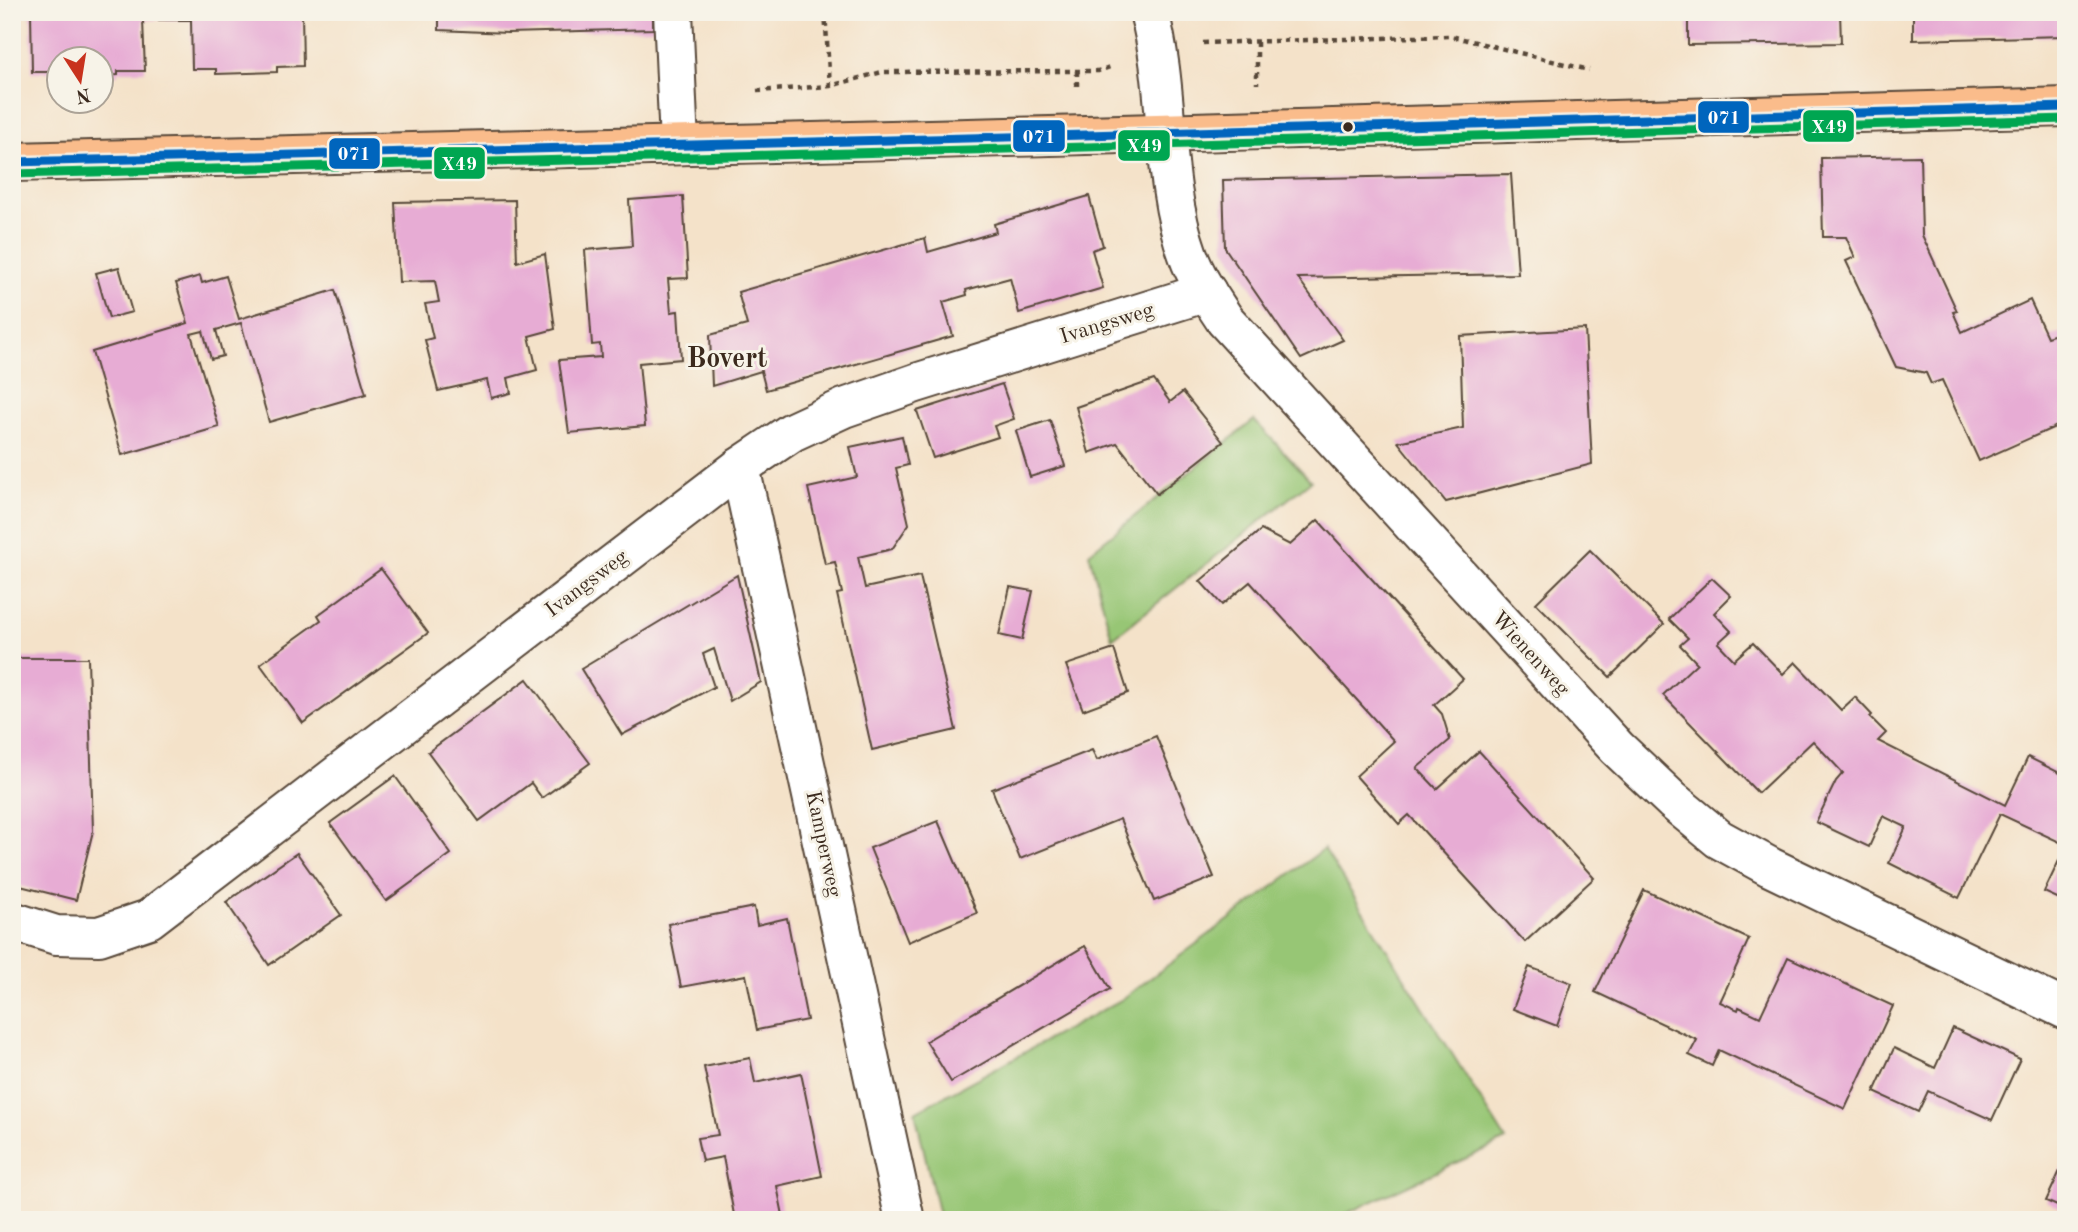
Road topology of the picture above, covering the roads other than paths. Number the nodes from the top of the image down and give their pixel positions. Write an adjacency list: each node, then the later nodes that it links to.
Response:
1 (673, 12): 5 (street)
2 (1149, 12): 4 (street, Wienenweg)
3 (2066, 107): 4 (main road)
4 (1167, 133): 5 (main road); 7 (street, Wienenweg)
5 (678, 144): 6 (main road)
6 (12, 162)
7 (1207, 292): 8 (street, Ivangsweg); 10 (street, Wienenweg)
8 (740, 467): 9 (street, Ivangsweg); 11 (street, Kamperweg)
9 (12, 921)
10 (2066, 1010)
11 (905, 1220)

